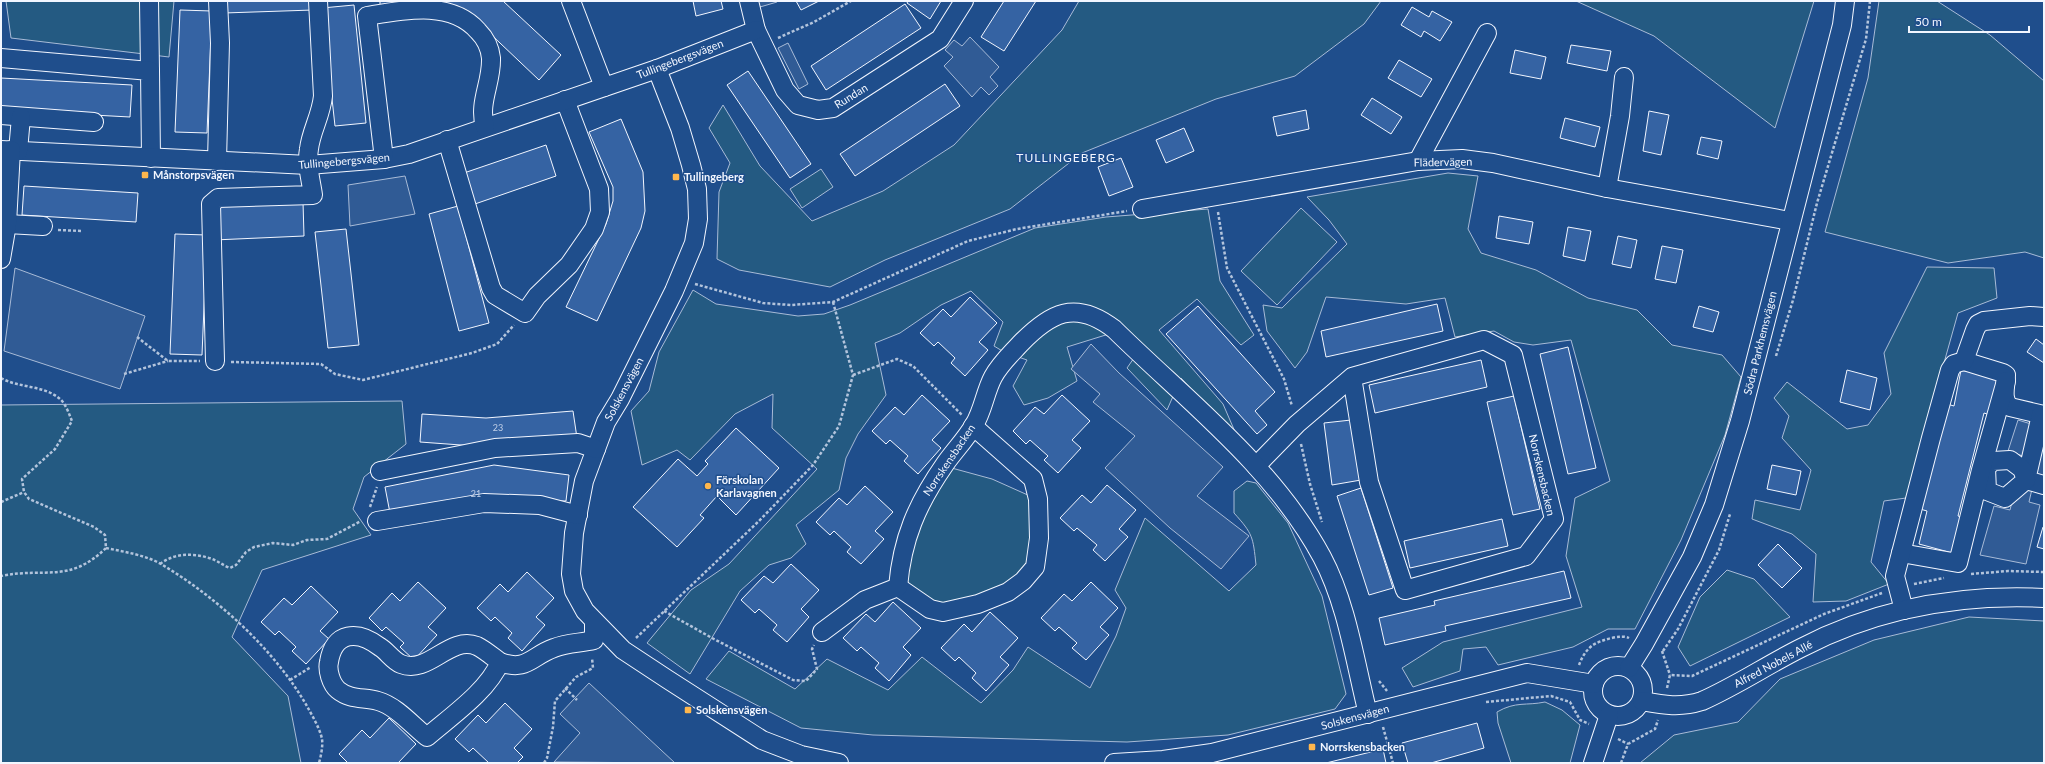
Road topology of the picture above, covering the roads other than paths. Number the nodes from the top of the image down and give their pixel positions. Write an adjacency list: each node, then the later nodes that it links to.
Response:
1 (149, 1): 13 (street)
2 (218, 1): 25 (street)
3 (318, 1): 27 (street)
4 (571, 1): 15 (street)
5 (749, 1): 10 (street, Rundan)
6 (964, 1): 10 (street, Rundan)
7 (1845, 1): 30 (street, Södra Parkhemsvägen)
8 (366, 8): 20 (street); 24 (street)
9 (1487, 34): 26 (street)
10 (760, 38): 12 (street, Tullingebergsvägen)
11 (1, 58): 13 (street)
12 (657, 68): 15 (street, Tullingebergsvägen); 41 (street, Solskensvägen)
13 (150, 71): 23 (street)
14 (1624, 77): 28 (street)
15 (604, 87): 16 (street, Tullingebergsvägen)
16 (565, 100): 20 (street, Tullingebergsvägen); 21 (street)
17 (1, 115): 18 (street)
18 (21, 117): 19 (street); 22 (street)
19 (94, 122)
20 (485, 127): 21 (street, Tullingebergsvägen)
21 (447, 140): 24 (street, Tullingebergsvägen)
22 (10, 150): 23 (street, Tullingebergsvägen); 31 (street)
23 (151, 158): 25 (street, Tullingebergsvägen)
24 (384, 159): 27 (street, Tullingebergsvägen)
25 (217, 161): 27 (street, Tullingebergsvägen)
26 (1418, 161): 28 (street, Flädervägen); 29 (street, Flädervägen)
27 (308, 165): 35 (street)
28 (1607, 188): 30 (street, Flädervägen)
29 (1142, 209)
30 (1790, 221): 54 (street, Södra Parkhemsvägen)
31 (8, 224): 32 (street); 33 (street)
32 (43, 226)
33 (1, 259)
34 (2044, 317): 36 (street)
35 (215, 361)
36 (1964, 361): 38 (street); 47 (street)
37 (1352, 377): 37 (street, Norrskensbacken); 42 (street, Norrskensbacken)
38 (2006, 381): 39 (street); 47 (street)
39 (2043, 415): 44 (street)
40 (973, 426): 42 (street, Norrskensbacken); 48 (street, Norrskensbacken); 48 (street)
41 (596, 449): 43 (street); 45 (street, Solskensvägen)
42 (1256, 466): 57 (street, Norrskensbacken)
43 (380, 471)
44 (2044, 485)
45 (578, 515): 46 (street); 51 (street, Solskensvägen)
46 (377, 521)
47 (1901, 552): 50 (street)
48 (898, 587): 52 (street)
49 (2044, 598): 50 (street, Alfred Nobels Allé)
50 (1904, 610): 56 (street, Alfred Nobels Allé)
51 (594, 621): 53 (street); 59 (street, Solskensvägen)
52 (822, 632)
53 (500, 662): 53 (street)
54 (1629, 668): 55 (street); 56 (street)
55 (1594, 684): 57 (street, Solskensvägen); 58 (street)
56 (1642, 701): 58 (street)
57 (1368, 714): 60 (street, Solskensvägen)
58 (1609, 715): 61 (street)
59 (839, 763)
60 (1114, 763)
61 (1593, 763)

